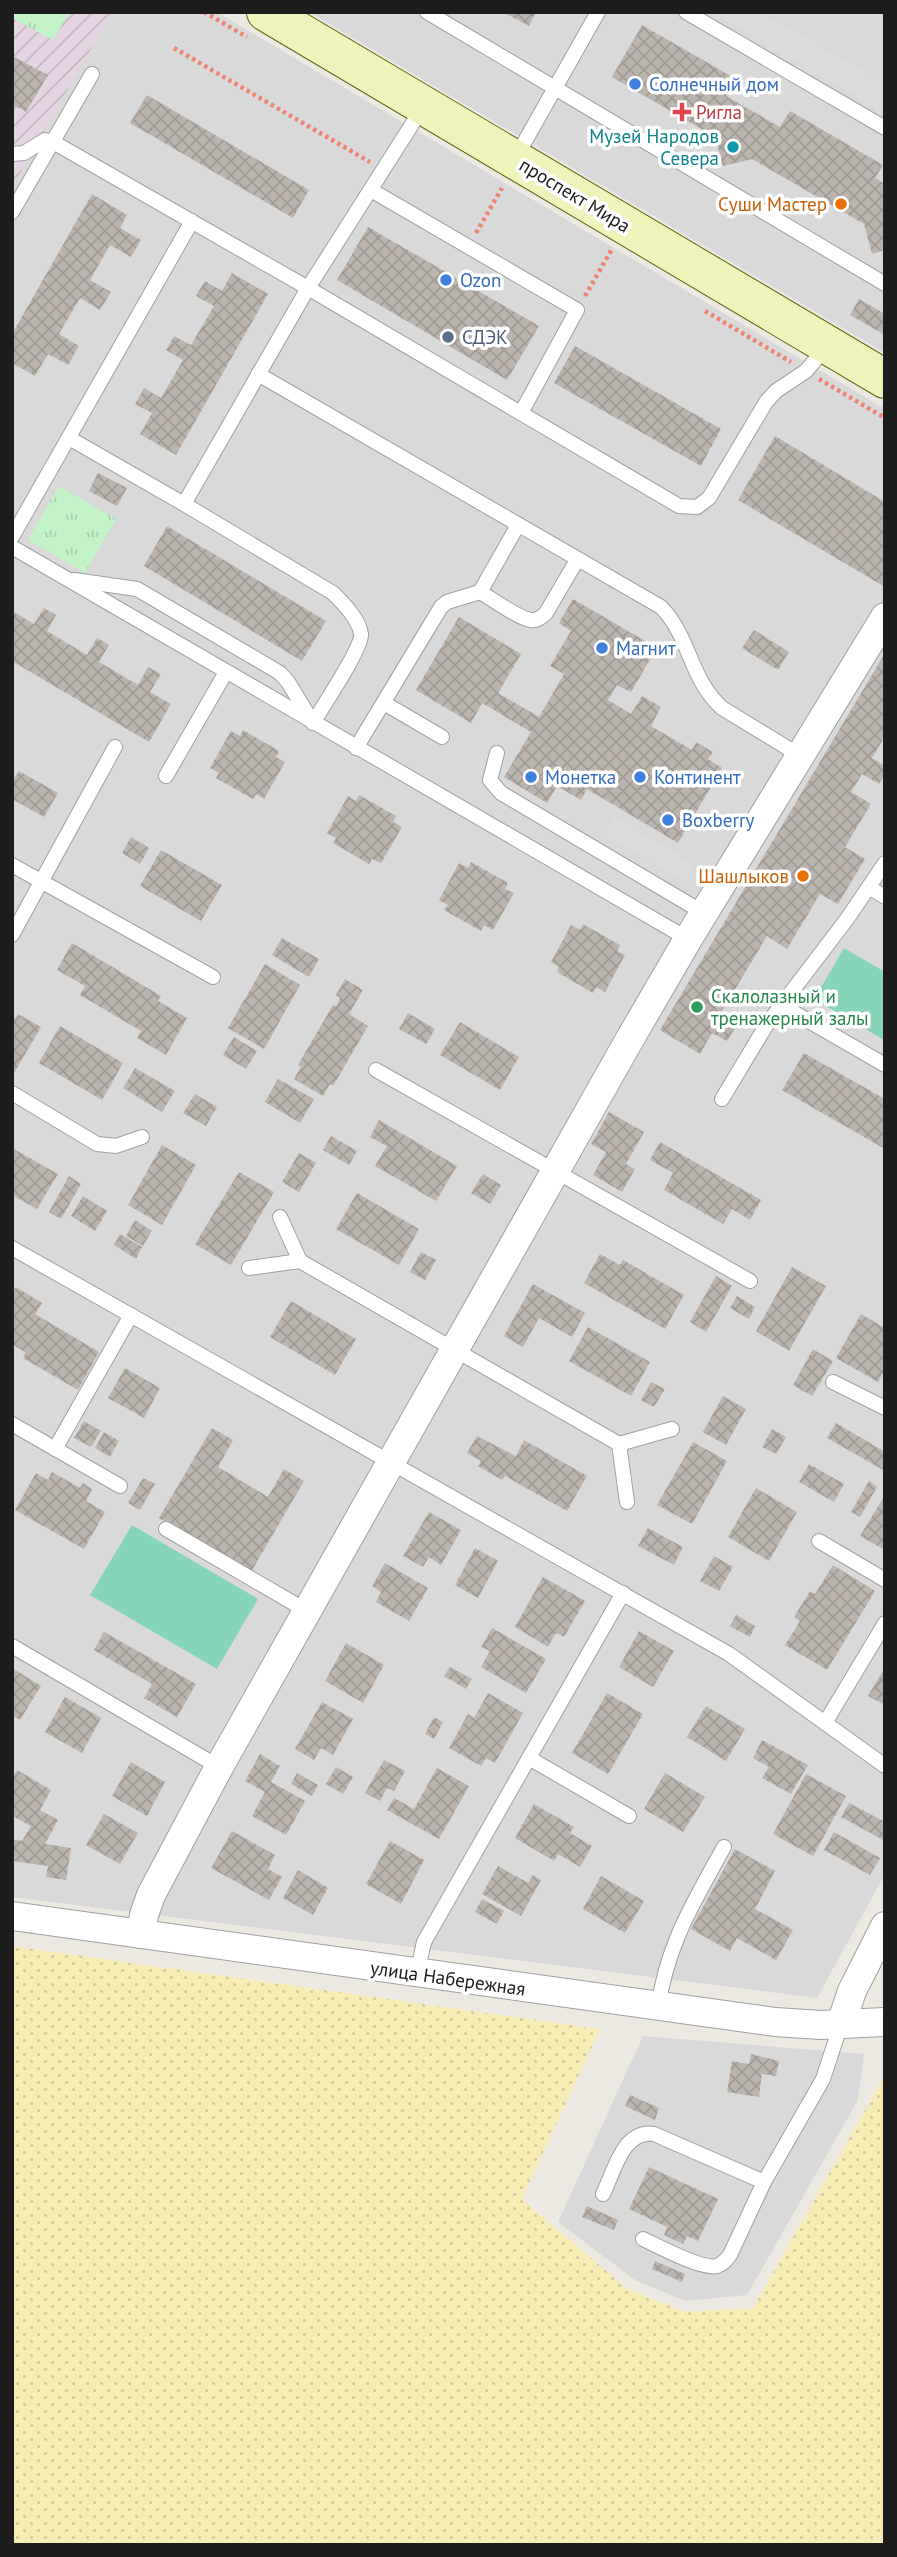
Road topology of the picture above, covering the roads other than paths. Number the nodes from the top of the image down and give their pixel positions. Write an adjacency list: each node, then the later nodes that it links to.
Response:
1 (266, 12): 7 (main road, проспект Мира)
2 (427, 12): 6 (lane)
3 (598, 12): 6 (lane)
4 (686, 12): 8 (lane)
5 (92, 74): 9 (lane)
6 (556, 89): 11 (lane); 15 (lane)
7 (424, 105): 11 (main road, проспект Мира); 12 (lane)
8 (885, 128)
9 (53, 142): 10 (lane); 13 (lane); 14 (lane)
10 (12, 154)
11 (509, 174): 17 (main road, проспект Мира)
12 (372, 190): 16 (lane); 20 (lane)
13 (12, 212)
14 (192, 222): 16 (lane); 21 (lane)
15 (885, 284)
16 (308, 288): 18 (lane); 20 (lane)
17 (828, 345): 19 (main road, проспект Мира); 20 (lane)
18 (258, 374): 22 (lane); 23 (lane)
19 (885, 379)
20 (521, 413)
21 (69, 438): 22 (lane); 24 (lane)
22 (184, 504): 32 (lane)
23 (518, 525): 26 (lane); 28 (lane)
24 (12, 537)
25 (12, 547): 27 (lane)
26 (577, 559): 28 (lane); 37 (lane)
27 (67, 579): 30 (lane); 32 (lane)
28 (480, 592): 31 (lane)
29 (884, 621): 37 (street)
30 (226, 672): 32 (lane); 38 (lane)
31 (384, 703): 33 (lane); 35 (lane)
32 (313, 723): 35 (lane)
33 (442, 737)
34 (116, 747): 41 (lane)
35 (356, 748): 46 (lane)
36 (497, 753): 44 (lane)
37 (799, 755): 44 (street)
38 (166, 776)
39 (885, 863): 42 (lane)
40 (12, 865): 41 (lane)
41 (41, 881): 45 (lane); 47 (lane)
42 (870, 888): 43 (lane); 48 (lane)
43 (885, 897)
44 (704, 913): 46 (street)
45 (12, 935)
46 (688, 939): 54 (street)
47 (213, 977)
48 (780, 1005): 49 (lane); 52 (lane)
49 (885, 1065)
50 (376, 1070): 54 (lane)
51 (12, 1093): 53 (lane)
52 (722, 1098)
53 (142, 1137)
54 (555, 1171): 59 (lane); 61 (street)
55 (280, 1217): 57 (lane)
56 (12, 1248): 60 (lane)
57 (300, 1261): 58 (lane); 61 (lane)
58 (249, 1268)
59 (750, 1281)
60 (131, 1315): 67 (lane); 68 (lane)
61 (454, 1350): 66 (lane); 68 (street)
62 (833, 1382): 63 (lane)
63 (885, 1408)
64 (12, 1424): 67 (lane)
65 (672, 1429): 66 (lane)
66 (620, 1444): 70 (lane)
67 (55, 1449): 69 (lane)
68 (392, 1461): 74 (lane); 75 (street)
69 (120, 1486)
70 (627, 1502)
71 (166, 1529): 75 (lane)
72 (819, 1541): 73 (lane)
73 (885, 1580)
74 (623, 1593): 78 (lane); 79 (lane)
75 (307, 1611): 81 (street)
76 (885, 1623): 78 (lane)
77 (12, 1646): 81 (lane)
78 (825, 1723): 80 (lane)
79 (529, 1758): 82 (lane); 87 (lane)
80 (885, 1766)
81 (219, 1767): 86 (street)
82 (629, 1816)
83 (724, 1847): 88 (lane)
84 (12, 1916): 86 (street, улица Набережная)
85 (885, 1926): 90 (street)
86 (141, 1934): 87 (street, улица Набережная)
87 (418, 1974): 88 (street, улица Набережная)
88 (658, 2008): 90 (street, улица Набережная)
89 (885, 2022): 90 (street, улица Набережная)
90 (841, 2024): 91 (lane)
91 (764, 2182): 92 (lane); 93 (lane)
92 (603, 2194)
93 (643, 2239)

